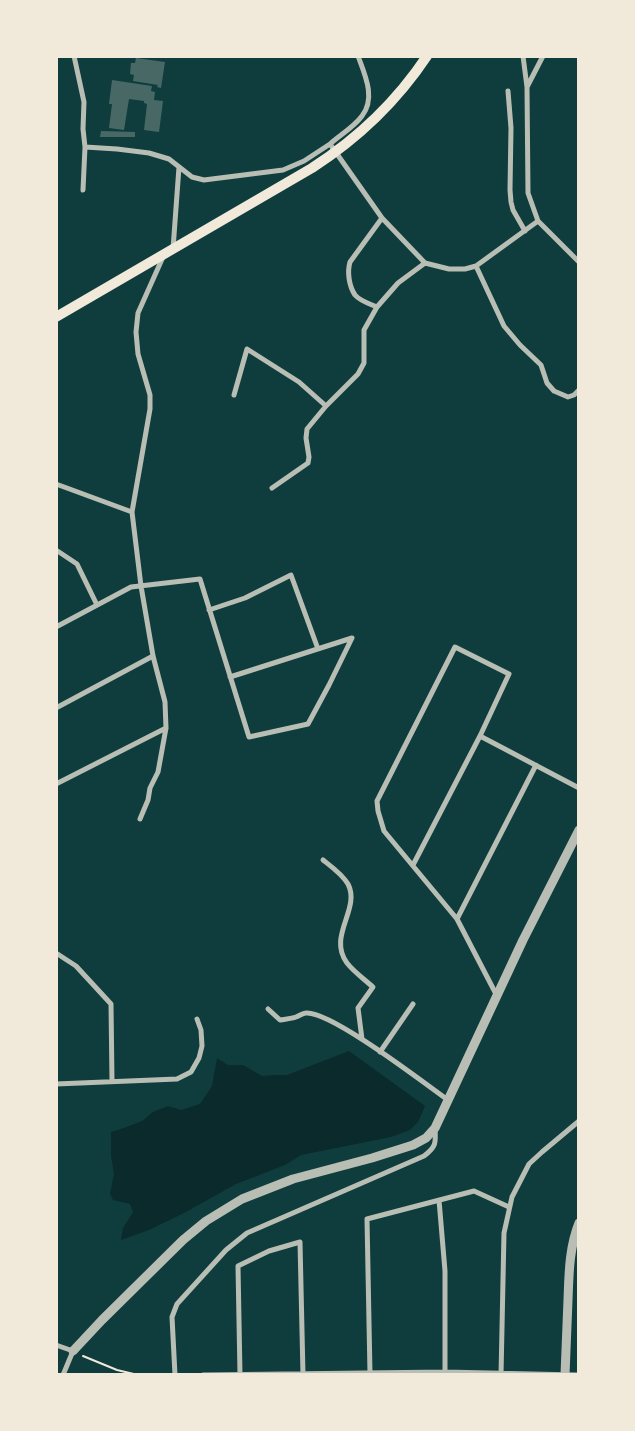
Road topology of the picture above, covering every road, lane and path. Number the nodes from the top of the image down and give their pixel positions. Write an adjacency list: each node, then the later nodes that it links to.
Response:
1 (74, 56): 8 (street)
2 (358, 56): 9 (street)
3 (427, 56): 9 (main road)
4 (523, 56): 6 (street)
5 (542, 56): 6 (street)
6 (527, 87): 13 (street)
7 (508, 91): 14 (street)
8 (85, 147): 10 (street); 11 (street)
9 (332, 149): 10 (street); 12 (street); 15 (main road)
10 (178, 167): 15 (street)
11 (83, 190)
12 (382, 218): 17 (street); 19 (street)
13 (538, 221): 14 (street); 16 (street)
14 (525, 231): 18 (street)
15 (168, 252): 20 (main road); 26 (street)
16 (579, 262)
17 (425, 264): 18 (street); 19 (street)
18 (476, 266): 21 (street)
19 (377, 307): 23 (street)
20 (56, 317)
21 (579, 390)
22 (234, 395): 23 (street)
23 (326, 406): 25 (street)
24 (56, 484): 26 (street)
25 (272, 488)
26 (132, 512): 28 (street)
27 (56, 550): 29 (street)
28 (141, 586): 29 (street); 30 (street); 33 (street)
29 (97, 606): 31 (street)
30 (209, 610): 32 (street); 34 (street)
31 (56, 627)
32 (318, 649): 34 (street); 34 (street)
33 (153, 656): 35 (street); 36 (street)
34 (230, 677)
35 (56, 708)
36 (166, 728): 39 (street); 41 (street)
37 (480, 736): 38 (street); 44 (street); 44 (street)
38 (536, 765): 40 (street); 45 (street)
39 (56, 784)
40 (579, 788)
41 (140, 819)
42 (579, 830): 47 (street)
43 (323, 860): 51 (street)
44 (413, 865): 45 (street)
45 (457, 919): 47 (street)
46 (56, 953): 53 (street)
47 (497, 996): 55 (street)
48 (412, 1004): 52 (street)
49 (268, 1009): 51 (street)
50 (197, 1019): 53 (street)
51 (362, 1039): 52 (street)
52 (380, 1052): 55 (street)
53 (112, 1082): 54 (street)
54 (56, 1084)
55 (448, 1100): 57 (street)
56 (579, 1121): 59 (street)
57 (435, 1128): 62 (street); 71 (street)
58 (439, 1200): 59 (street); 63 (street); 64 (street)
59 (509, 1207): 67 (street)
60 (579, 1223): 68 (street)
61 (56, 1345): 62 (street)
62 (73, 1351): 69 (street); 70 (path)
63 (370, 1373): 64 (street); 66 (street)
64 (445, 1373): 67 (street)
65 (240, 1374): 66 (street); 66 (street); 72 (street)
66 (303, 1374)
67 (501, 1374): 68 (street)
68 (565, 1374): 73 (street)
69 (63, 1375)
70 (138, 1375)
71 (175, 1375)
72 (202, 1375)
73 (577, 1375)

